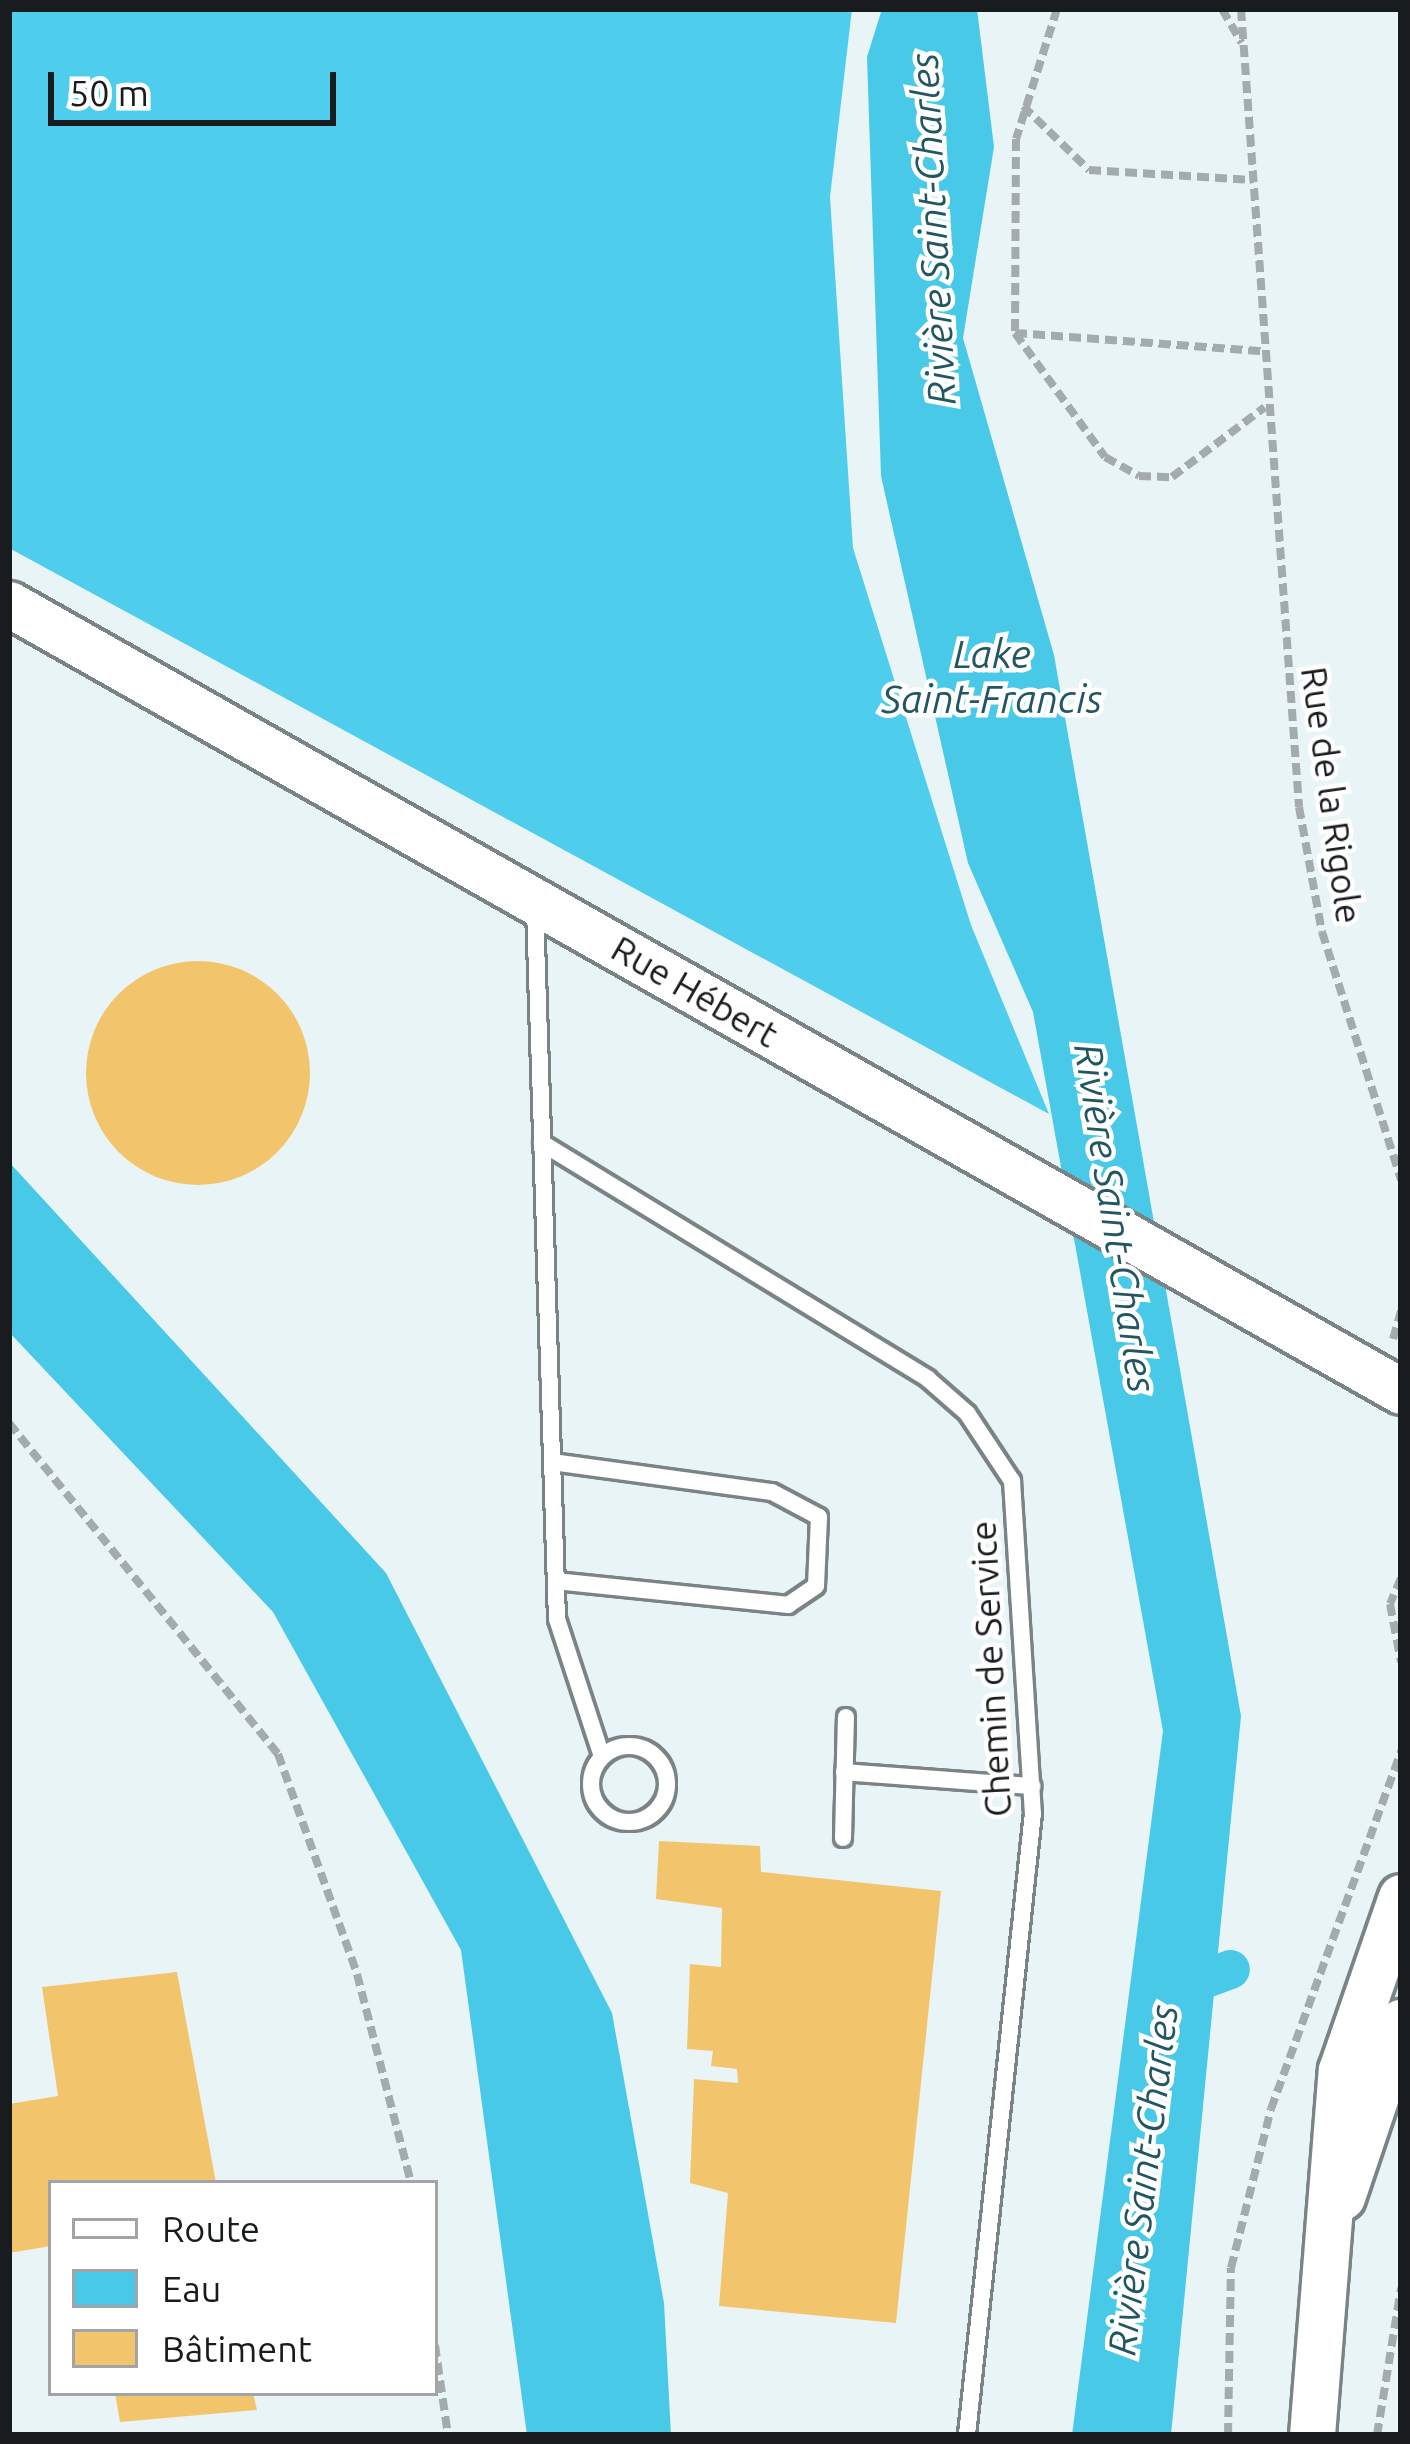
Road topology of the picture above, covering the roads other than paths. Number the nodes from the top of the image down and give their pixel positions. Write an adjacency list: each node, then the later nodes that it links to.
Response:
1 (9, 604): 2 (main road, Rue Hébert)
2 (535, 902): 3 (lane); 4 (main road, Rue Hébert)
3 (542, 1143): 5 (lane); 10 (lane, Chemin de Service)
4 (1394, 1393)
5 (552, 1462): 6 (lane); 6 (lane)
6 (556, 1581): 8 (lane)
7 (845, 1717): 9 (lane)
8 (602, 1756): 8 (lane)
9 (844, 1772): 10 (lane); 11 (lane)
10 (1032, 1786): 15 (lane, Chemin de Service)
11 (843, 1838)
12 (1401, 1899): 14 (main road)
13 (1401, 2022): 14 (main road)
14 (1331, 2221): 16 (main road)
15 (968, 2435)
16 (1312, 2435)

